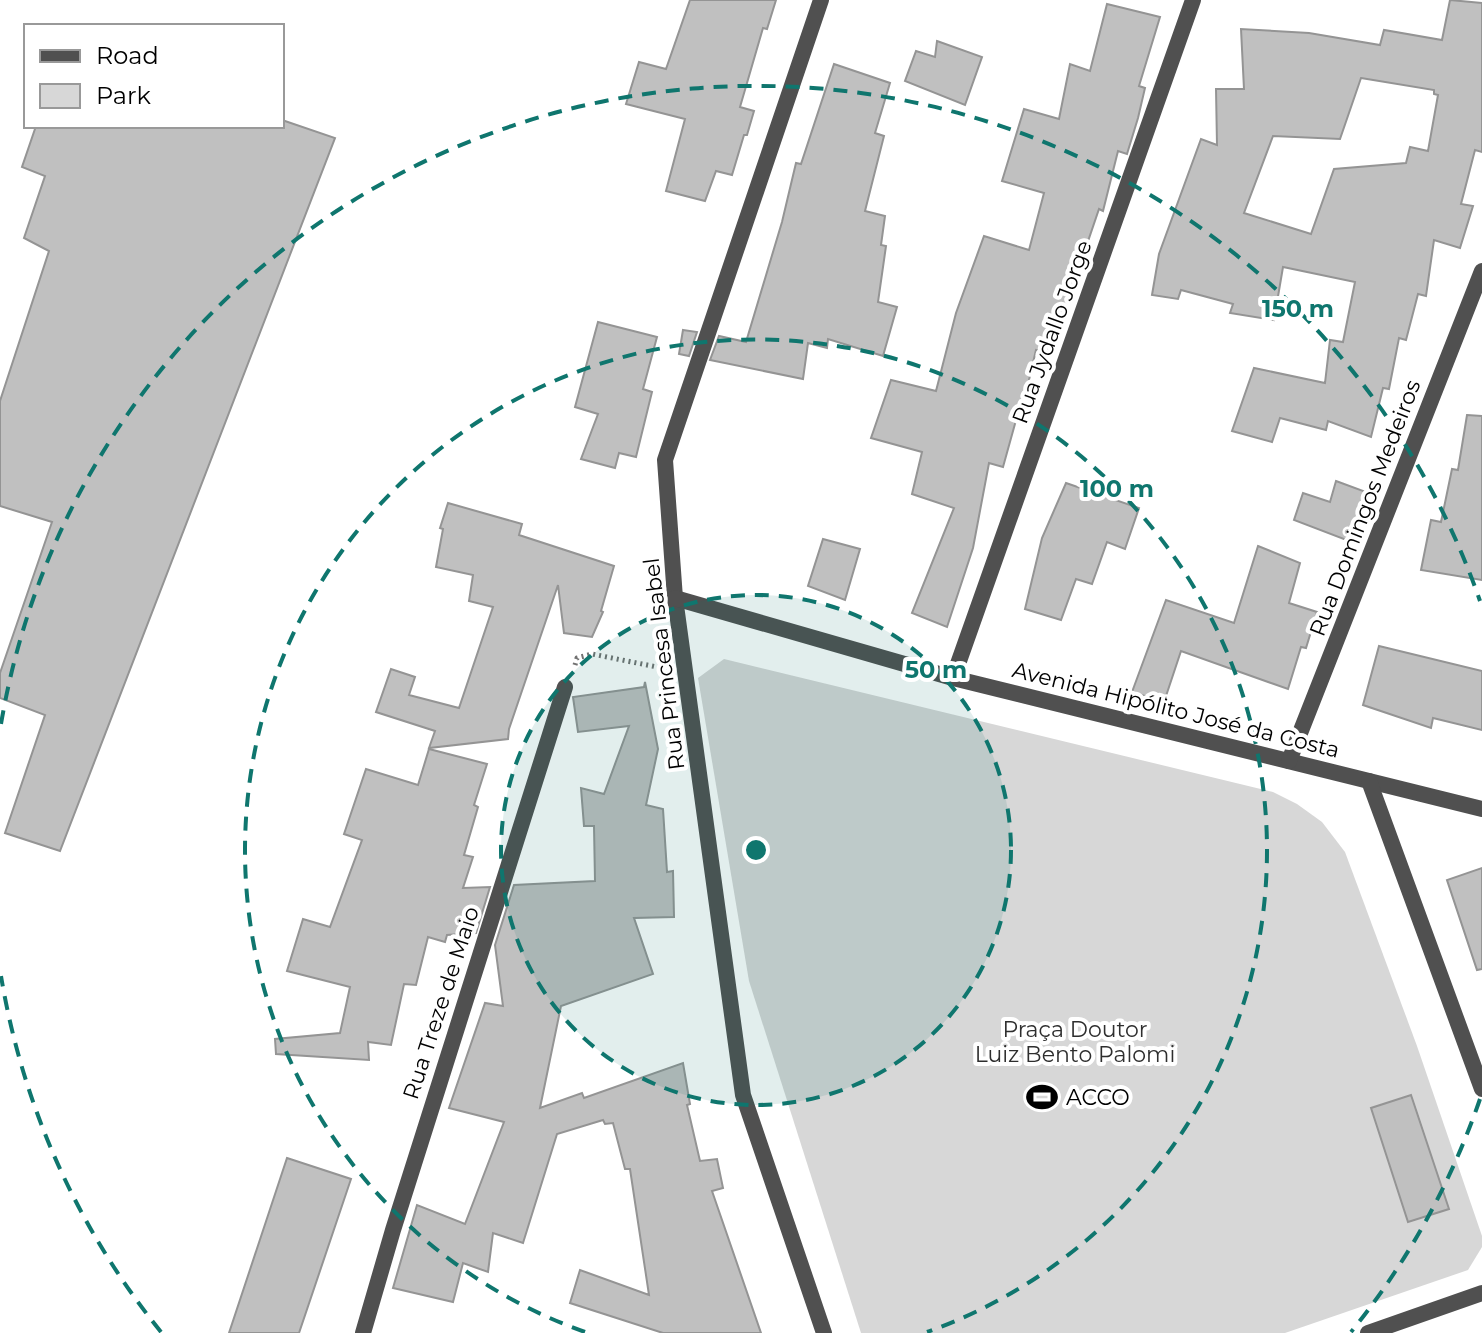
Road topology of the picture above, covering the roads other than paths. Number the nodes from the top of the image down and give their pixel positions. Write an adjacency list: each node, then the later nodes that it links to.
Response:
1 (821, 0): 4 (street, Rua Princesa Isabel)
2 (1193, 0): 5 (street, Rua Jydallo Jorge)
3 (1482, 271): 7 (street, Rua Domingos Medeiros)
4 (675, 598): 5 (street, Avenida Hipólito José da Costa); 13 (street, Rua Princesa Isabel)
5 (953, 678): 7 (street, Avenida Hipólito José da Costa)
6 (565, 687): 12 (street, Rua Treze de Maio)
7 (1289, 761): 8 (street, Avenida Hipólito José da Costa)
8 (1369, 781): 9 (street, Avenida Hipólito José da Costa); 10 (street)
9 (1482, 809)
10 (1480, 1078)
11 (1482, 1293): 14 (street)
12 (363, 1333)
13 (824, 1333)
14 (1368, 1333)

